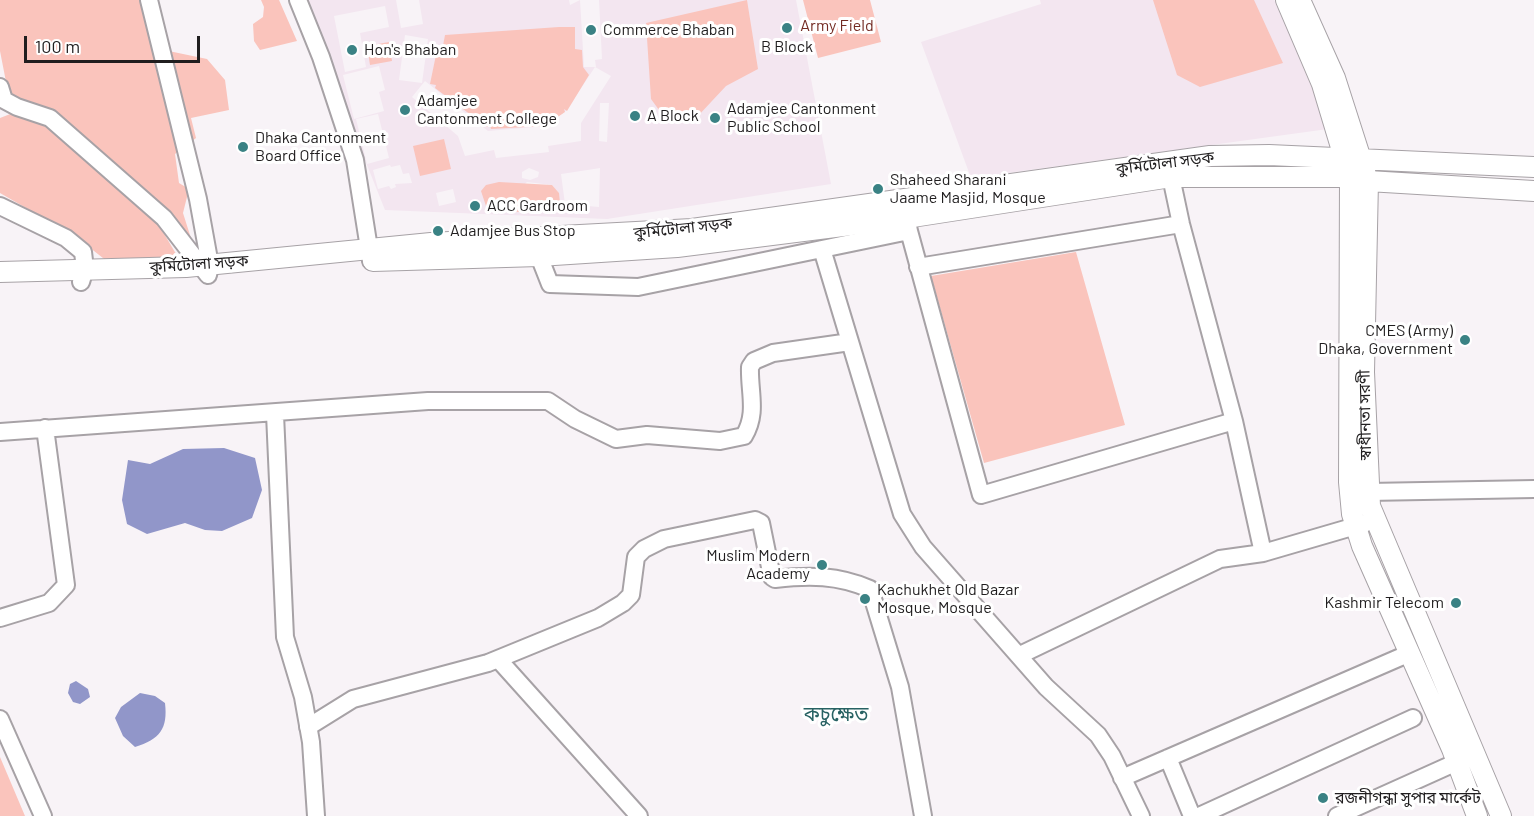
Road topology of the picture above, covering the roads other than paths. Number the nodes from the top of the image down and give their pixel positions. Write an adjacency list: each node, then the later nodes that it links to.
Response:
1 (148, 0): 17 (street)
2 (298, 0): 14 (street)
3 (1286, 0): 7 (main road, স্বাধীনতা সরণী)
4 (1300, 0): 7 (main road, স্বাধীনতা সরণী)
5 (0, 87): 17 (street)
6 (1534, 168): 7 (main road)
7 (1357, 169): 8 (main road, কুর্মিটোলা সড়ক); 9 (main road); 14 (main road, কুর্মিটোলা সড়ক); 27 (main road, স্বাধীনতা সরণী); 29 (main road, স্বাধীনতা সরণী)
8 (1171, 177): 11 (main road, কুর্মিটোলা সড়ক); 12 (street)
9 (1534, 191)
10 (0, 206): 19 (street)
11 (908, 224): 13 (street); 15 (main road, কুর্মিটোলা সড়ক); 16 (street)
12 (1181, 224): 16 (street); 23 (street)
13 (822, 249): 15 (street); 21 (street)
14 (370, 255): 15 (main road, কুর্মিটোলা সড়ক); 17 (main road, কুর্মিটোলা সড়ক)
15 (539, 256)
16 (918, 267): 23 (street)
17 (206, 269): 19 (main road, কুর্মিটোলা সড়ক)
18 (0, 272): 19 (main road, কুর্মিটোলা সড়ক)
19 (83, 275): 20 (main road, কুর্মিটোলা সড়ক)
20 (0, 286)
21 (850, 342): 22 (street); 33 (street)
22 (275, 414): 24 (street); 37 (street)
23 (1234, 422): 30 (street)
24 (45, 428): 25 (street); 31 (street)
25 (0, 432)
26 (1534, 489): 27 (street)
27 (1368, 492): 28 (main road, স্বাধীনতা সরণী)
28 (1376, 521): 29 (street); 51 (main road, স্বাধীনতা সরণী)
29 (1356, 526): 30 (street); 32 (main road, স্বাধীনতা সরণী)
30 (1263, 553): 33 (street)
31 (0, 618)
32 (1410, 653): 39 (street); 40 (main road, স্বাধীনতা সরণী)
33 (1020, 655): 41 (street)
34 (498, 659): 37 (street); 45 (street); 46 (street)
35 (1413, 718): 49 (street)
36 (0, 719): 38 (street)
37 (308, 727): 44 (street)
38 (4, 738): 43 (street)
39 (1168, 758): 41 (street); 48 (street)
40 (1457, 762): 42 (main road, স্বাধীনতা সরণী); 50 (street)
41 (1122, 778): 47 (street)
42 (1477, 815)
43 (43, 816)
44 (316, 816)
45 (639, 816)
46 (923, 816)
47 (1141, 816)
48 (1192, 816)
49 (1199, 816)
50 (1337, 816)
51 (1501, 816)

